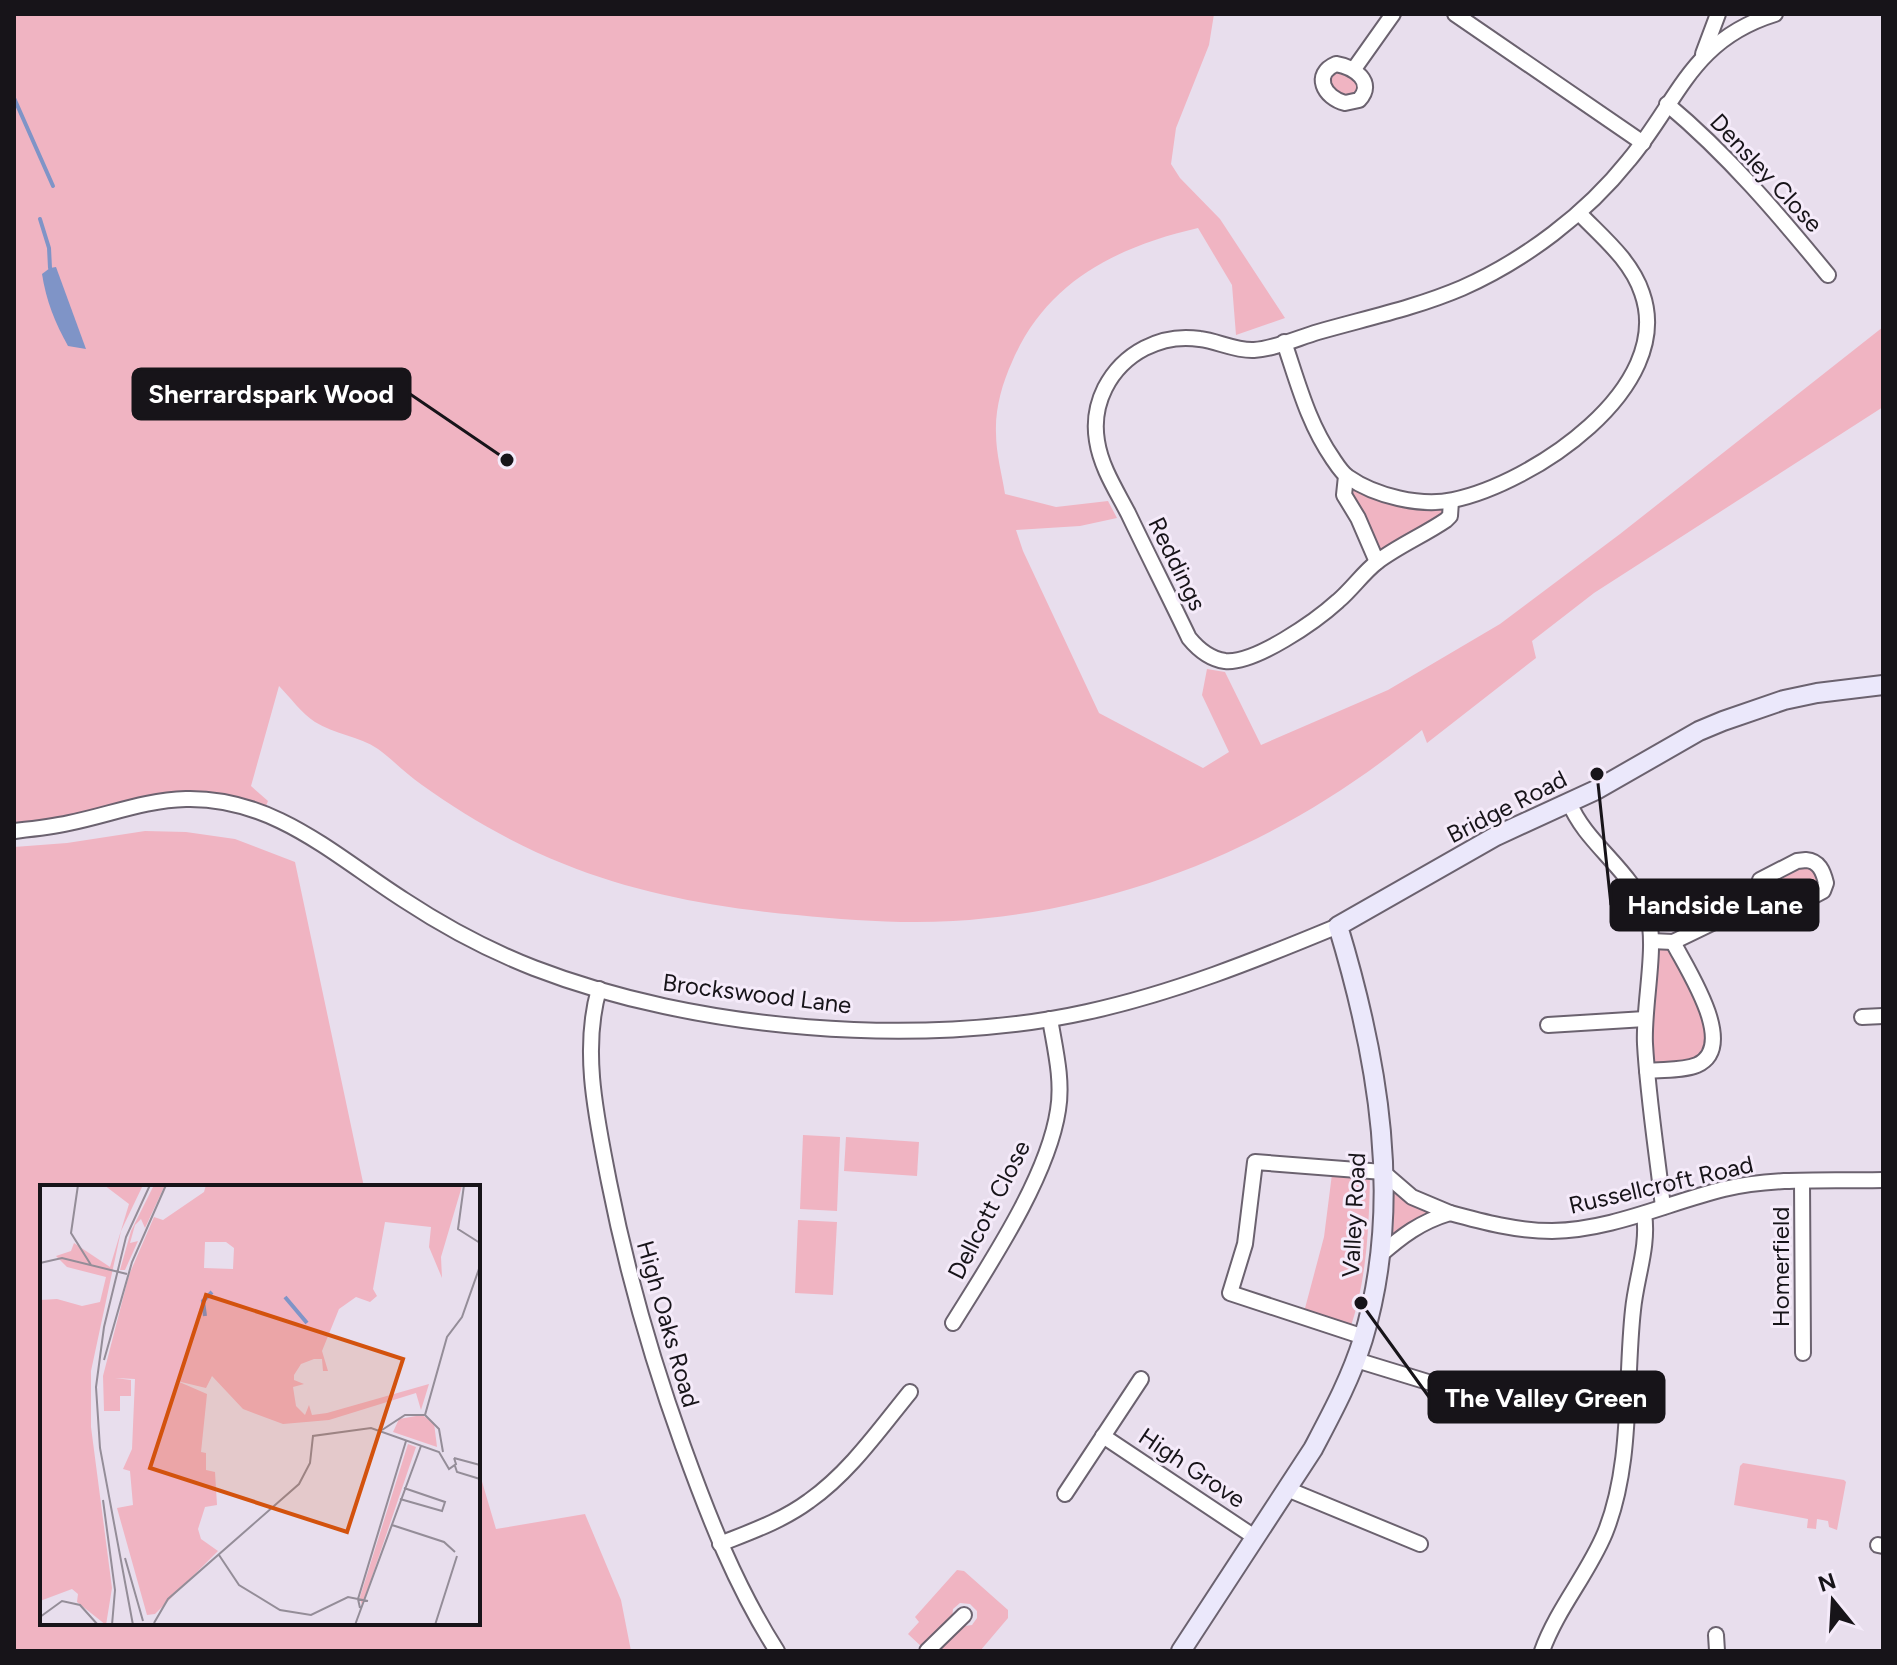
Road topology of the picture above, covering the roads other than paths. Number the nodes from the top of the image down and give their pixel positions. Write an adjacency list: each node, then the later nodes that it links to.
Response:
1 (1393, 14): 6 (street)
2 (1455, 14): 8 (street)
3 (1718, 14): 5 (street)
4 (1775, 14): 5 (street)
5 (1703, 55): 7 (street, Reddings)
6 (1354, 69)
7 (1667, 104): 8 (street, Reddings); 10 (street, Densley Close)
8 (1643, 143): 9 (street, Reddings)
9 (1579, 213): 11 (street, Reddings); 13 (street)
10 (1828, 275)
11 (1284, 342): 12 (street); 14 (street, Reddings)
12 (1346, 476): 13 (street); 14 (street)
13 (1451, 501): 14 (street, Reddings)
14 (1377, 562)
15 (1883, 685): 16 (main road, Bridge Road)
16 (1569, 802): 19 (main road, Bridge Road); 20 (street)
17 (14, 831): 22 (street, Brockswood Lane)
18 (1762, 899): 18 (street); 21 (street)
19 (1338, 926): 25 (street, Brockswood Lane); 29 (main road, Valley Road)
20 (1651, 941): 21 (street); 26 (street)
21 (1673, 942): 28 (street)
22 (599, 989): 25 (street, Brockswood Lane); 47 (street, High Oaks Road)
23 (1883, 1016): 24 (street)
24 (1862, 1017)
25 (1050, 1019): 36 (street, Dellcott Close)
26 (1645, 1019): 27 (street); 28 (street)
27 (1548, 1025)
28 (1647, 1071): 32 (street)
29 (1383, 1172): 33 (street, Russellcroft Road); 35 (main road, Valley Road); 37 (street)
30 (1883, 1180): 31 (street, Russellcroft Road)
31 (1802, 1181): 32 (street, Russellcroft Road); 38 (street, Homerfield)
32 (1663, 1207): 34 (street, Russellcroft Road)
33 (1450, 1213): 34 (street, Russellcroft Road); 35 (street)
34 (1644, 1214): 54 (street)
35 (1379, 1256): 37 (main road, Valley Road)
36 (953, 1323)
37 (1364, 1337): 39 (main road, Valley Road)
38 (1803, 1353)
39 (1356, 1360): 41 (street); 44 (main road, Valley Road)
40 (1141, 1379): 43 (street, High Grove)
41 (1441, 1386)
42 (910, 1392): 47 (street)
43 (1103, 1436): 45 (street, High Grove); 46 (street, High Grove)
44 (1287, 1489): 46 (main road, Valley Road); 48 (street)
45 (1065, 1494)
46 (1256, 1538): 53 (main road, Valley Road)
47 (720, 1544): 51 (street, High Oaks Road)
48 (1420, 1544)
49 (964, 1615): 52 (street)
50 (1716, 1635): 55 (street)
51 (777, 1651)
52 (927, 1651)
53 (1181, 1651)
54 (1542, 1651)
55 (1717, 1651)

